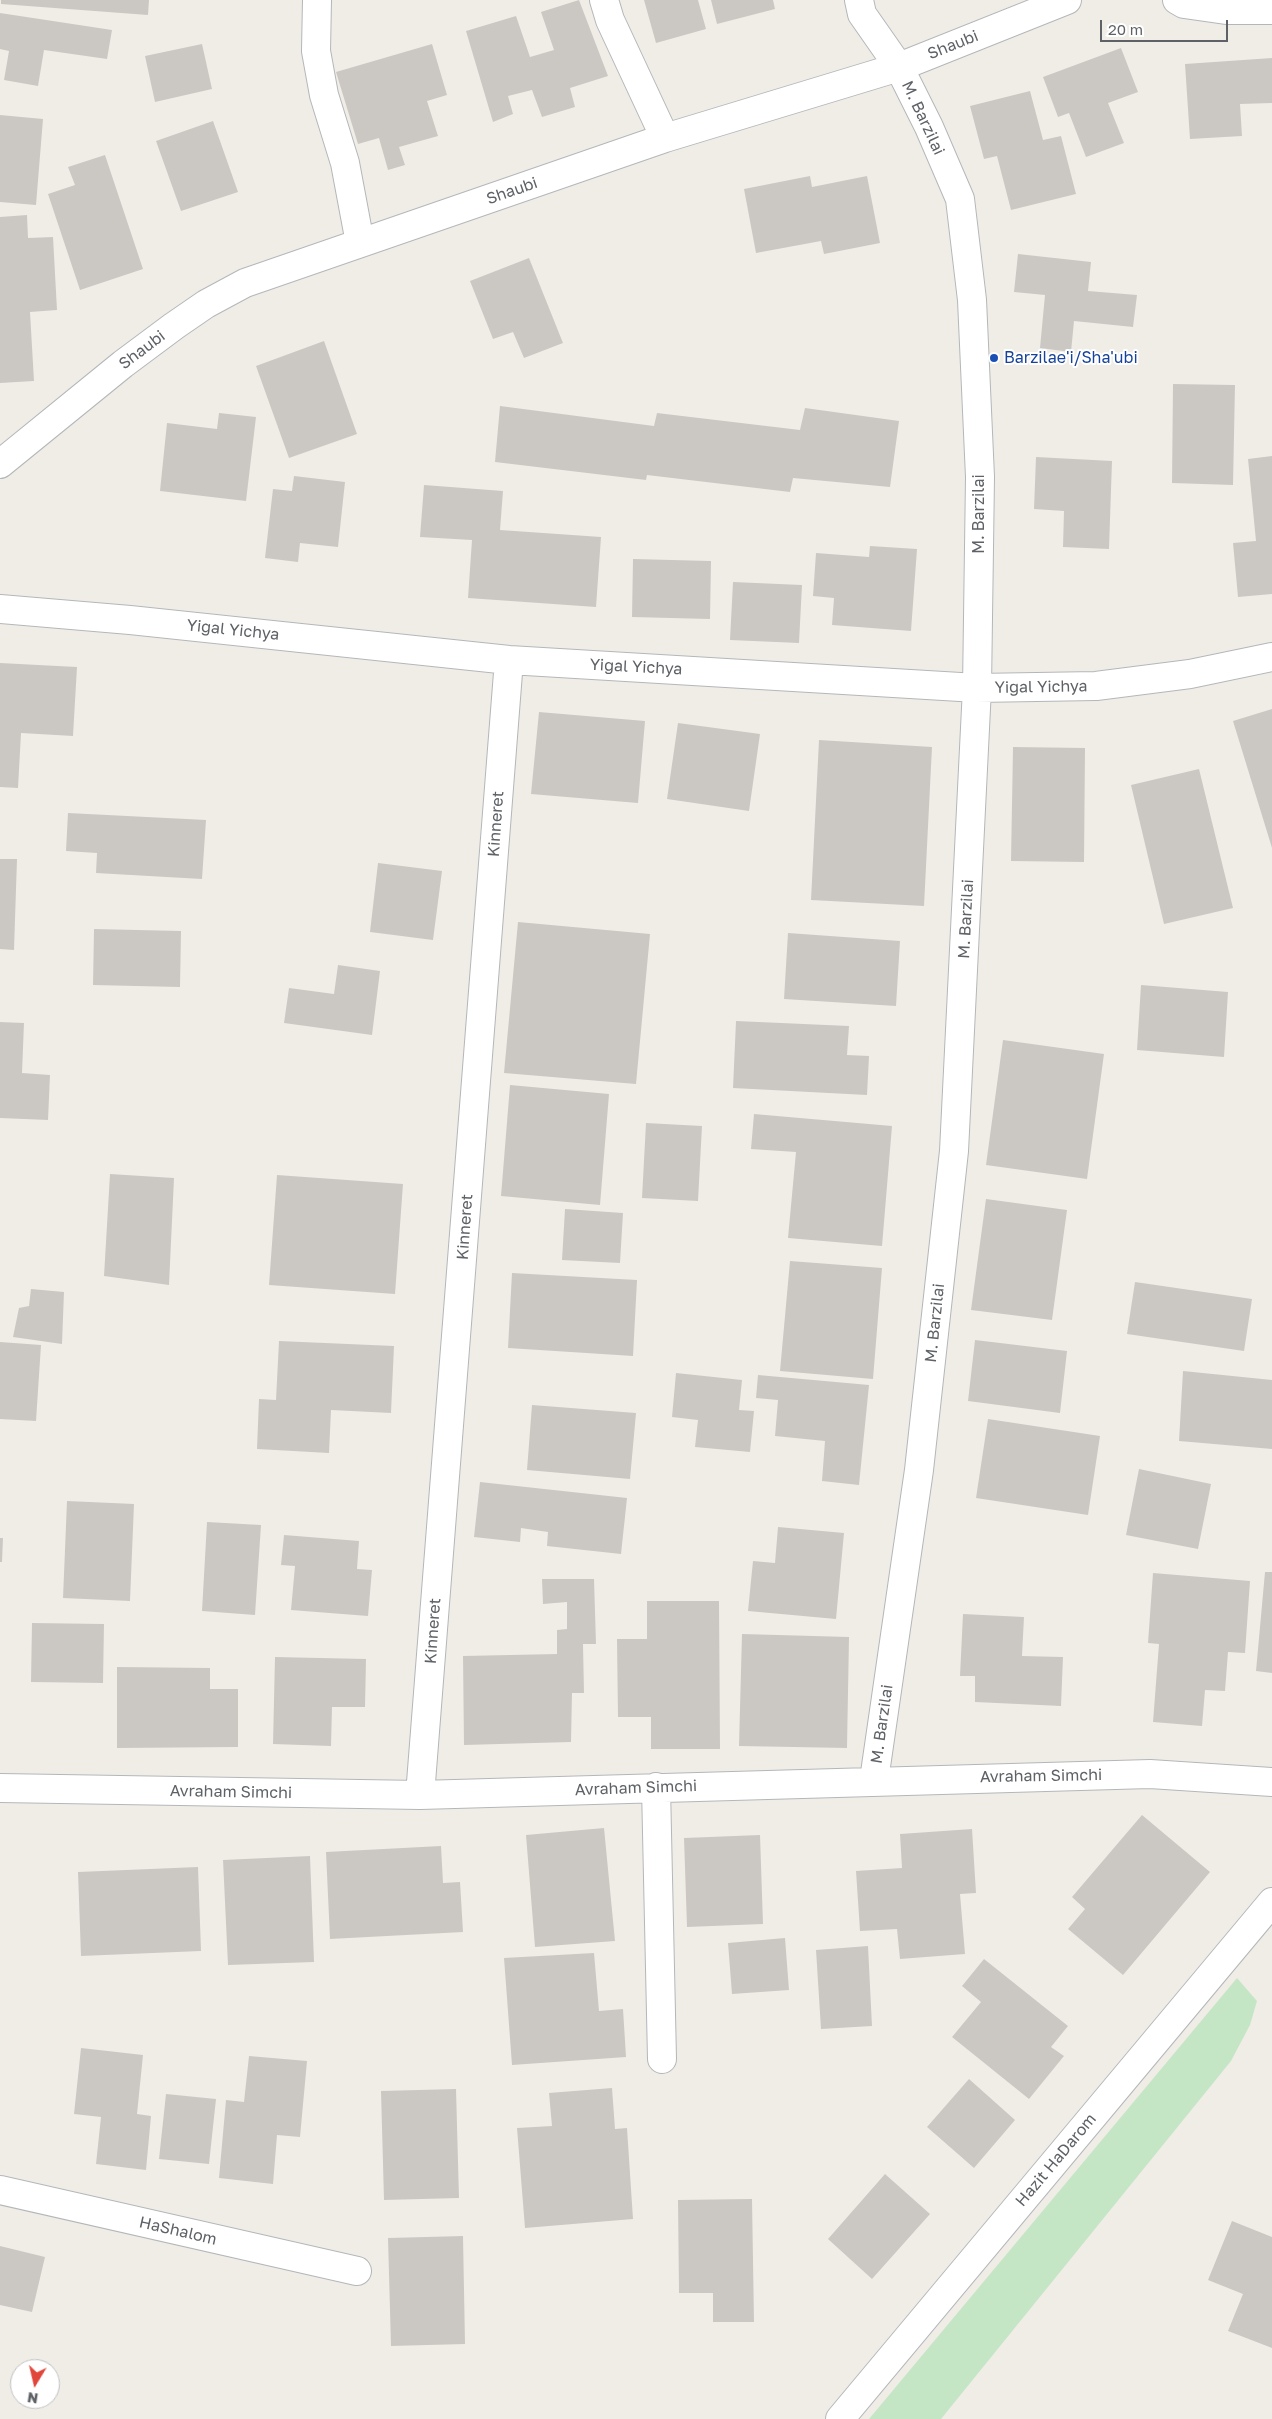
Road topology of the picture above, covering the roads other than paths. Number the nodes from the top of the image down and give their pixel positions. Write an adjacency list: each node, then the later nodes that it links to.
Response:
1 (317, 0): 9 (street)
2 (604, 0): 8 (street)
3 (859, 0): 7 (street, M. Barzilai)
4 (1067, 0): 7 (street, Shaubi)
5 (1177, 0): 6 (street)
6 (1272, 10)
7 (899, 67): 8 (street, Shaubi); 14 (street, M. Barzilai)
8 (665, 138): 9 (street, Shaubi)
9 (360, 243): 10 (street, Shaubi)
10 (0, 464)
11 (0, 609): 13 (street, Yigal Yichya)
12 (1272, 657): 14 (street, Yigal Yichya)
13 (509, 660): 14 (street, Yigal Yichya); 19 (street, Kinneret)
14 (977, 688): 15 (street, M. Barzilai)
15 (874, 1780): 16 (street, Avraham Simchi); 17 (street, Avraham Simchi)
16 (1272, 1782)
17 (656, 1787): 19 (street, Avraham Simchi); 21 (street)
18 (0, 1788): 19 (street, Avraham Simchi)
19 (420, 1795)
20 (1272, 1902): 24 (street, Hazit HaDarom)
21 (662, 2059)
22 (0, 2190): 23 (street, HaShalom)
23 (356, 2272)
24 (840, 2419)

